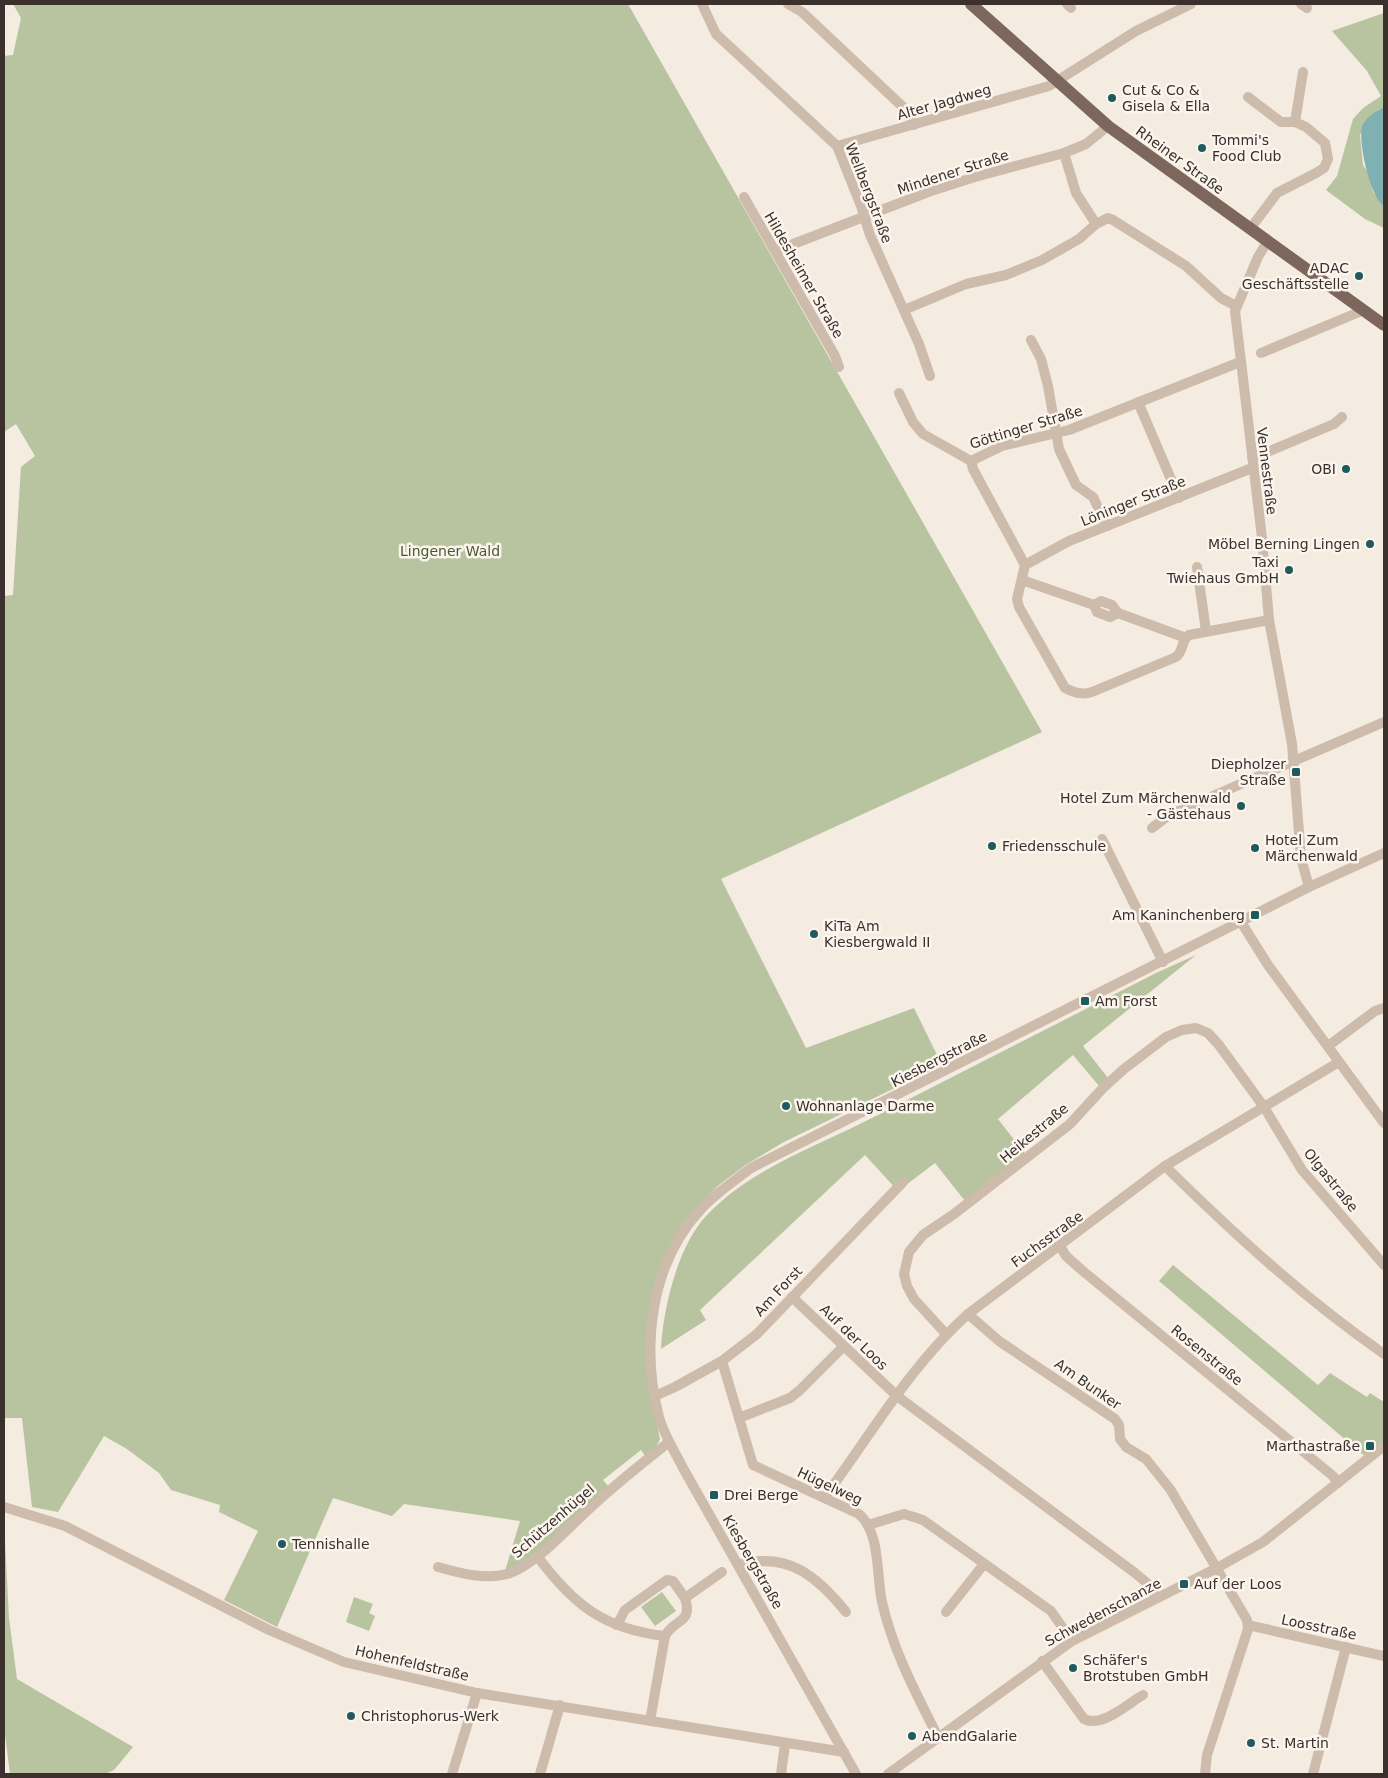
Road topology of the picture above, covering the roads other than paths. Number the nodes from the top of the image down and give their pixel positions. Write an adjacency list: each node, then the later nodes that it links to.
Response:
1 (702, 4): 12 (street, Wellbergstraße)
2 (788, 4): 10 (street)
3 (971, 4): 7 (main road, Rheiner Straße)
4 (1192, 4): 5 (street, Alter Jagdweg)
5 (1171, 8): 7 (street, Alter Jagdweg)
6 (1303, 72): 9 (street)
7 (1056, 81): 10 (street, Alter Jagdweg); 11 (main road, Rheiner Straße)
8 (1248, 97): 9 (street)
9 (1295, 122): 17 (street)
10 (914, 125): 12 (street, Alter Jagdweg)
11 (1108, 126): 13 (street, Mindener Straße); 17 (main road, Rheiner Straße)
12 (837, 146): 15 (street, Wellbergstraße)
13 (1064, 153): 15 (street, Mindener Straße); 16 (street)
14 (744, 197): 19 (street, Hildesheimer Straße)
15 (864, 217): 19 (street, Mindener Straße); 21 (street, Wellbergstraße)
16 (1096, 224): 20 (street); 21 (street)
17 (1250, 229): 18 (main road, Rheiner Straße)
18 (1267, 242): 20 (street, Vennestraße); 22 (main road, Rheiner Straße)
19 (775, 251): 27 (street, Hildesheimer Straße)
20 (1236, 306): 26 (street, Vennestraße)
21 (904, 310): 28 (street, Wellbergstraße)
22 (1364, 310): 23 (main road, Rheiner Straße); 25 (street)
23 (1384, 325)
24 (1031, 340): 32 (street)
25 (1261, 353)
26 (1240, 362): 30 (street, Göttinger Straße); 33 (street, Vennestraße)
27 (839, 367)
28 (930, 376)
29 (899, 393): 34 (street, Göttinger Straße)
30 (1138, 402): 32 (street, Göttinger Straße); 36 (street)
31 (1342, 417): 33 (street)
32 (1056, 433): 34 (street, Göttinger Straße); 37 (street)
33 (1252, 456): 35 (street, Vennestraße)
34 (971, 461): 38 (street)
35 (1252, 468): 36 (street, Löninger Straße); 41 (street, Vennestraße)
36 (1179, 498): 37 (street, Löninger Straße)
37 (1107, 526): 38 (street, Löninger Straße)
38 (1025, 565): 40 (street)
39 (1197, 567): 42 (street)
40 (1022, 580): 43 (street); 43 (street)
41 (1269, 620): 42 (street); 45 (street, Vennestraße)
42 (1206, 631): 43 (street)
43 (1186, 638)
44 (1384, 722): 45 (street)
45 (1294, 760): 46 (street); 49 (street, Vennestraße)
46 (1152, 828)
47 (1102, 839): 51 (street)
48 (1384, 853): 49 (street, Kiesbergstraße)
49 (1309, 887): 50 (street, Kiesbergstraße)
50 (1241, 922): 51 (street, Kiesbergstraße); 53 (street)
51 (1163, 962): 67 (street, Kiesbergstraße)
52 (1384, 1008): 53 (street)
53 (1328, 1046): 54 (street)
54 (1340, 1062): 55 (street, Fuchsstraße); 56 (street)
55 (1264, 1107): 57 (street, Fuchsstraße); 60 (street, Olgastraße); 63 (street, Heikestraße)
56 (1384, 1123)
57 (1165, 1166): 59 (street, Fuchsstraße); 65 (street)
58 (903, 1182): 61 (street, Am Forst)
59 (1060, 1246): 62 (street, Fuchsstraße); 72 (street, Rosenstraße)
60 (1384, 1265)
61 (792, 1297): 64 (street, Auf der Loos); 66 (street, Am Forst)
62 (968, 1314): 63 (street, Fuchsstraße); 80 (street, Am Bunker)
63 (946, 1334): 68 (street, Fuchsstraße)
64 (843, 1347): 68 (street, Auf der Loos); 69 (street)
65 (1384, 1354)
66 (722, 1361): 67 (street, Am Forst); 69 (street, Hügelweg)
67 (655, 1396): 70 (street, Kiesbergstraße)
68 (897, 1396): 73 (street, Fuchsstraße); 83 (street, Auf der Loos)
69 (739, 1418): 73 (street, Hügelweg)
70 (670, 1442): 76 (street, Schützenhügel); 78 (street, Kiesbergstraße)
71 (1384, 1446): 72 (street, Schwedenschanze)
72 (1338, 1483): 80 (street, Schwedenschanze)
73 (824, 1498): 75 (street, Hügelweg)
74 (4, 1507): 93 (street, Hohenfeldstraße)
75 (868, 1525): 77 (street); 97 (street, Hügelweg)
76 (537, 1556): 79 (street, Schützenhügel); 86 (street)
77 (984, 1564): 85 (street); 89 (street)
78 (739, 1565): 84 (street); 99 (street, Kiesbergstraße)
79 (438, 1566)
80 (1217, 1568): 83 (street, Schwedenschanze); 87 (street, Am Bunker)
81 (722, 1572): 82 (street)
82 (685, 1598): 86 (street); 88 (street)
83 (1157, 1598): 89 (street, Schwedenschanze)
84 (846, 1612)
85 (946, 1612)
86 (617, 1625): 88 (street)
87 (1248, 1625): 90 (street, Loosstraße); 105 (street)
88 (665, 1636): 96 (street)
89 (1072, 1641): 92 (street, Schwedenschanze)
90 (1346, 1647): 91 (street, Loosstraße); 106 (street)
91 (1384, 1656)
92 (1042, 1661): 94 (street); 97 (street, Schwedenschanze)
93 (477, 1693): 95 (street, Hohenfeldstraße); 100 (street)
94 (1143, 1695)
95 (560, 1705): 96 (street, Hohenfeldstraße); 101 (street)
96 (650, 1721): 98 (street, Hohenfeldstraße)
97 (938, 1737): 104 (street, Schwedenschanze)
98 (785, 1744): 99 (street, Hohenfeldstraße); 102 (street)
99 (844, 1752): 103 (street, Kiesbergstraße)
100 (452, 1774)
101 (540, 1774)
102 (781, 1774)
103 (856, 1774)
104 (888, 1774)
105 (1205, 1774)
106 (1313, 1774)

